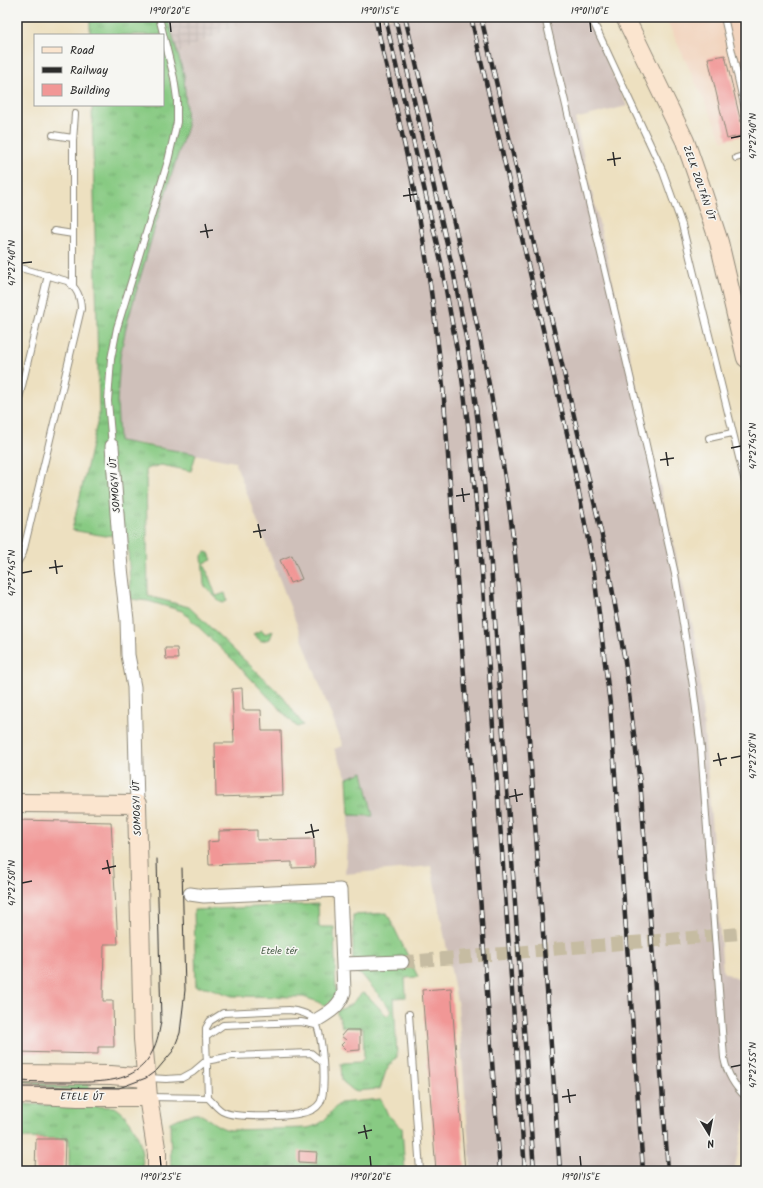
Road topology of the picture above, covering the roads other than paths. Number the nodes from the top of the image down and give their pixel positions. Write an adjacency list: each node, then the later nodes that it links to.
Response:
1 (159, 17): 6 (lane)
2 (545, 17): 42 (lane)
3 (591, 17): 21 (lane)
4 (625, 17): 19 (main road, ZELK ZOLTÁN ÚT)
5 (724, 17): 8 (lane)
6 (163, 34)
7 (164, 37): 23 (lane)
8 (746, 113)
9 (75, 114): 11 (lane)
10 (53, 135): 11 (lane)
11 (73, 138): 15 (lane)
12 (746, 156): 13 (lane)
13 (736, 158)
14 (54, 231): 15 (lane)
15 (73, 234): 18 (lane)
16 (17, 267): 17 (lane)
17 (48, 275): 18 (lane); 20 (lane)
18 (73, 286): 25 (lane)
19 (746, 358)
20 (17, 407)
21 (732, 433): 22 (lane); 24 (lane)
22 (710, 438)
23 (112, 446): 27 (street, SOMOGYI ÚT)
24 (746, 486)
25 (17, 563)
26 (17, 803): 27 (main road)
27 (137, 804): 34 (main road, SOMOGYI ÚT)
28 (190, 894): 30 (street)
29 (402, 962): 30 (street)
30 (343, 964): 32 (street)
31 (409, 1014): 45 (lane)
32 (316, 1023): 33 (lane); 33 (lane); 36 (lane)
33 (206, 1037): 35 (lane)
34 (143, 1039): 38 (main road); 39 (main road, SOMOGYI ÚT)
35 (206, 1061): 36 (lane); 39 (lane); 43 (lane)
36 (322, 1062): 43 (lane)
37 (17, 1074): 38 (main road)
38 (111, 1075): 39 (main road)
39 (146, 1078): 41 (main road, SOMOGYI ÚT)
40 (17, 1094): 41 (main road, ETELE ÚT)
41 (148, 1097): 43 (lane); 44 (main road, SOMOGYI ÚT)
42 (746, 1097)
43 (208, 1098)
44 (158, 1171)
45 (420, 1171)

